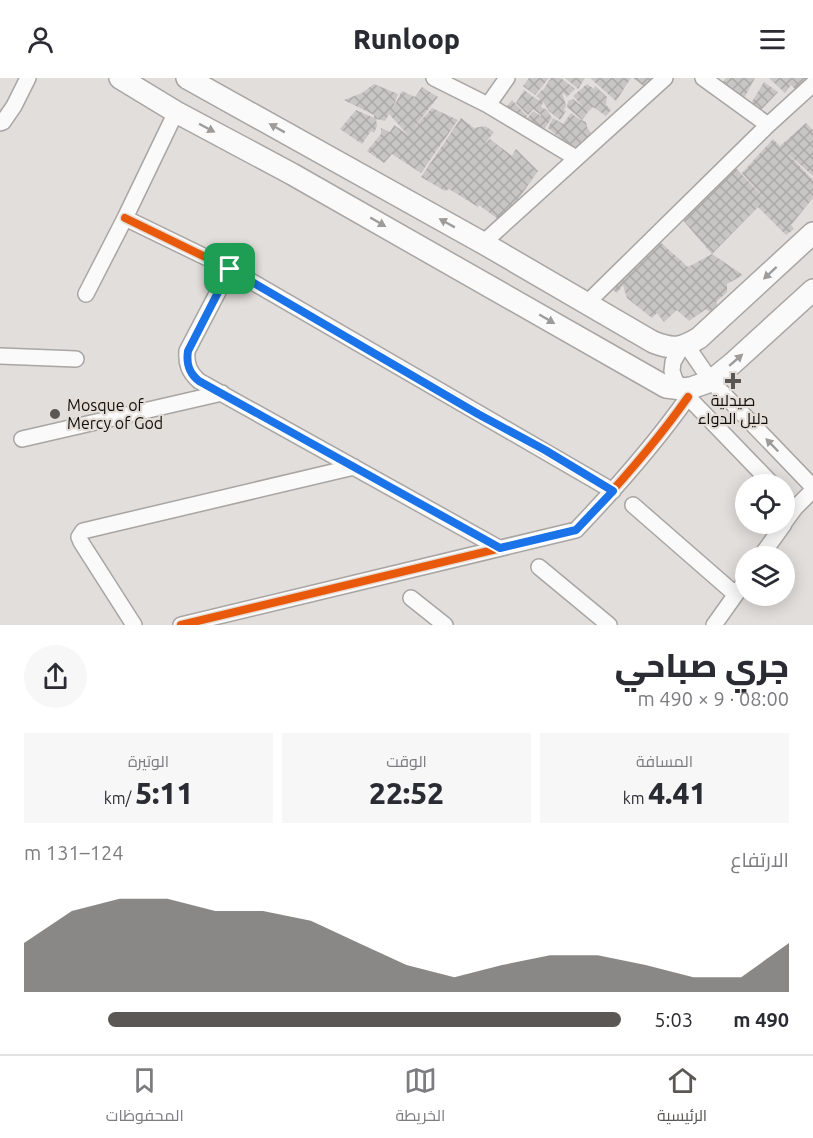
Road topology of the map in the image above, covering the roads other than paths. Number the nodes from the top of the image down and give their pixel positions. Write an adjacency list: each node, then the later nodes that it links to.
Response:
1 (28, 78): 11 (street)
2 (120, 78): 10 (main road)
3 (187, 78): 16 (main road, one-way to 3)
4 (434, 78): 9 (street)
5 (507, 78): 9 (street)
6 (665, 78): 13 (street)
7 (703, 78): 12 (street)
8 (813, 84): 12 (street)
9 (488, 105): 13 (street)
10 (176, 112): 14 (street); 26 (main road, one-way to 26)
11 (0, 123)
12 (768, 125): 20 (street)
13 (576, 158): 16 (street)
14 (125, 218): 17 (street); 18 (street)
15 (813, 233): 21 (main road, one-way to 21)
16 (483, 243): 20 (main road)
17 (230, 269): 25 (street); 31 (street)
18 (86, 294)
19 (811, 295): 24 (main road, one-way to 19)
20 (586, 304): 21 (main road)
21 (684, 347): 24 (street); 26 (street)
22 (0, 357): 23 (street)
23 (76, 359)
24 (711, 381): 26 (main road); 30 (street, one-way to 24)
25 (222, 393): 27 (street); 28 (street)
26 (685, 393): 29 (street); 31 (street)
27 (22, 439)
28 (354, 467): 34 (street); 38 (street)
29 (762, 474)
30 (813, 488): 32 (street)
31 (613, 491): 34 (street)
32 (795, 499)
33 (633, 505): 36 (street)
34 (500, 548): 39 (street)
35 (538, 567): 41 (street)
36 (735, 594): 42 (street)
37 (411, 598): 40 (street)
38 (134, 625)
39 (181, 625)
40 (445, 625)
41 (609, 625)
42 (714, 625)

